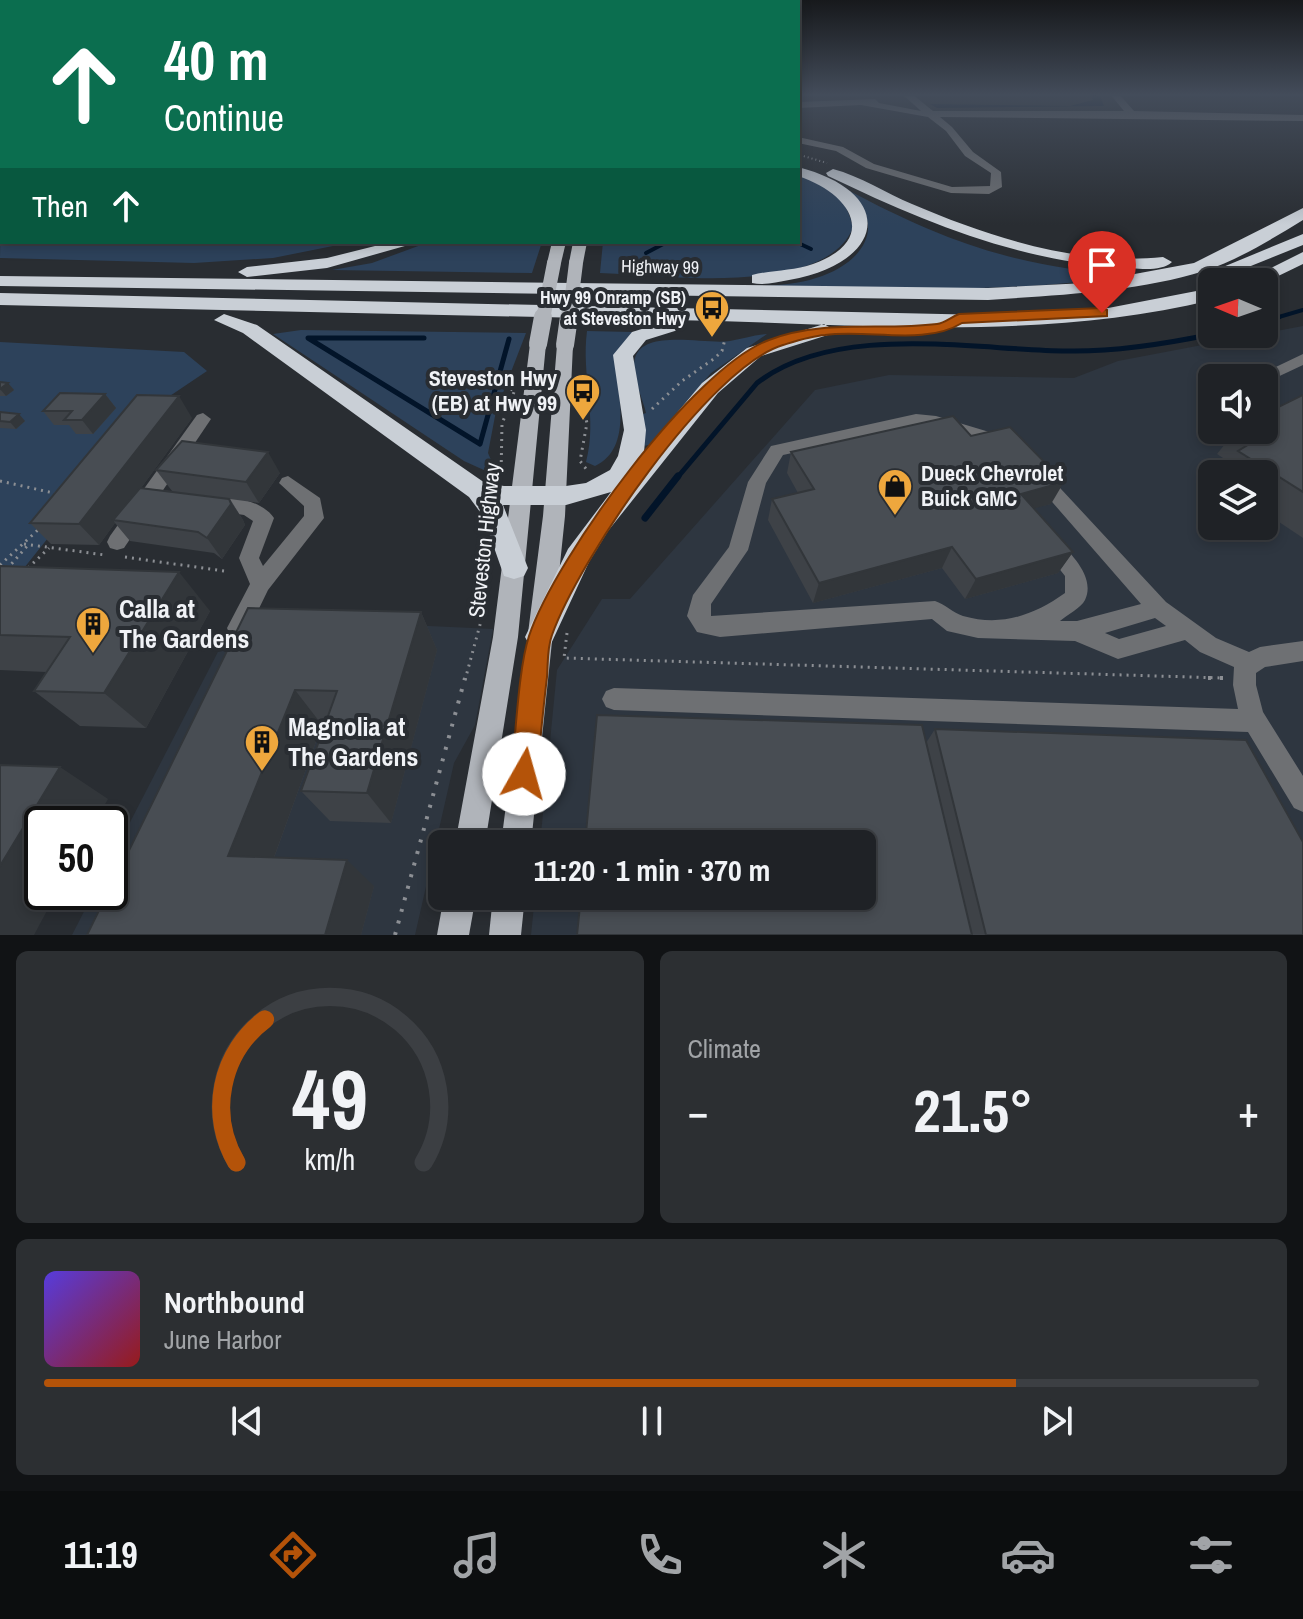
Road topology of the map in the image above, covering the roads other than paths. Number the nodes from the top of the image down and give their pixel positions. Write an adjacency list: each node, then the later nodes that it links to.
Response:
1 (956, 138): 2 (street)
2 (800, 140)
3 (800, 163): 6 (highway)
4 (800, 172): 13 (highway)
5 (1303, 213): 6 (highway, Highway 99)
6 (1262, 238): 15 (highway, Highway 99)
7 (1297, 240): 20 (highway)
8 (403, 244): 13 (highway)
9 (559, 244): 34 (main road, Steveston Highway, bridge)
10 (580, 244): 32 (main road, bridge)
11 (1303, 257): 12 (highway)
12 (1278, 269)
13 (233, 273): 14 (highway)
14 (0, 279): 15 (highway, Highway 99)
15 (310, 286): 20 (highway)
16 (1198, 297): 21 (highway)
17 (0, 299): 18 (highway)
18 (74, 301): 19 (highway); 22 (highway)
19 (127, 303): 20 (highway); 21 (highway)
20 (814, 304)
21 (959, 319): 24 (highway)
22 (224, 320): 23 (highway); 30 (highway)
23 (671, 326): 24 (highway); 29 (highway)
24 (824, 330): 28 (highway)
25 (1303, 359): 26 (street)
26 (1278, 370)
27 (203, 419): 33 (street)
28 (662, 445): 29 (highway); 43 (highway)
29 (616, 478): 32 (highway)
30 (485, 481): 34 (highway); 37 (highway)
31 (288, 483): 38 (street)
32 (555, 494): 34 (highway); 43 (main road)
33 (148, 497): 36 (street); 38 (street)
34 (519, 497): 37 (main road, Steveston Highway)
35 (1036, 527): 40 (street)
36 (116, 551)
37 (514, 568): 50 (main road, Steveston Highway)
38 (260, 584): 44 (street)
39 (1158, 608): 40 (street); 41 (street); 42 (street)
40 (1011, 629): 42 (street)
41 (1187, 630): 42 (street); 46 (street)
42 (1077, 631)
43 (540, 637): 51 (main road)
44 (228, 649)
45 (1303, 651): 46 (street)
46 (1246, 671): 48 (street)
47 (614, 699): 48 (street)
48 (1256, 721): 49 (street)
49 (1303, 799)
50 (473, 830)
51 (518, 830)
52 (457, 910): 54 (main road)
53 (508, 910): 55 (main road)
54 (453, 935)
55 (505, 935)

